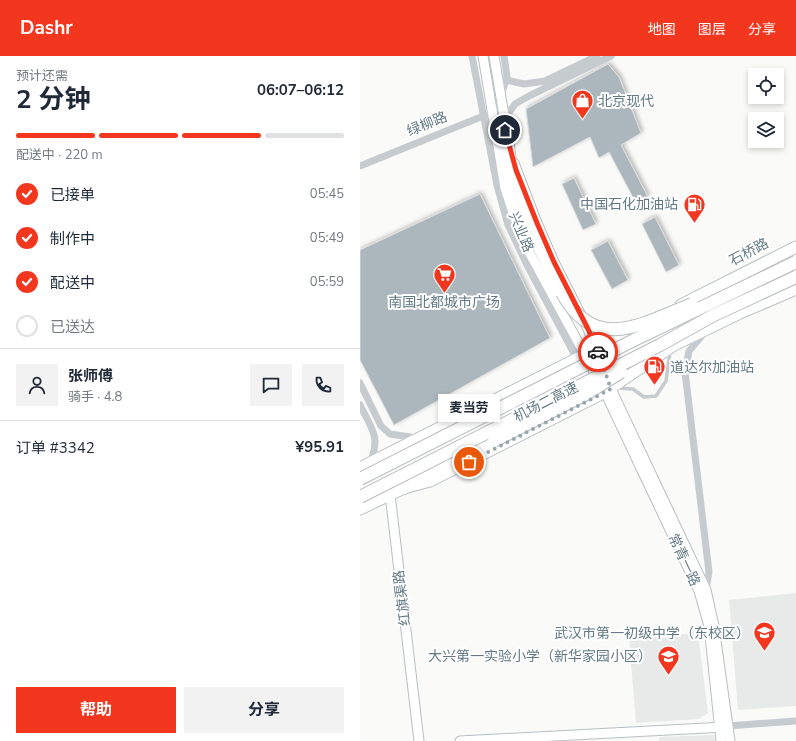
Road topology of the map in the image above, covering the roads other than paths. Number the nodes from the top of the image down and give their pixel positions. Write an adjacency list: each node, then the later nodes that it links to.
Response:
1 (472, 56): 11 (street)
2 (483, 56): 10 (main road, 兴业路)
3 (494, 56): 8 (main road, 兴业路)
4 (504, 56): 7 (street)
5 (597, 56): 7 (street)
6 (611, 56): 12 (street)
7 (506, 80): 8 (street)
8 (501, 95): 9 (main road, 兴业路)
9 (502, 106): 10 (street, 绿柳路); 12 (main road, 兴业路)
10 (492, 112): 11 (street, 绿柳路); 26 (main road, 兴业路)
11 (483, 115): 14 (street, 绿柳路); 26 (street)
12 (504, 120): 13 (main road, 兴业路)
13 (507, 140): 19 (highway, bridge); 25 (main road, 兴业路)
14 (360, 166)
15 (796, 242): 20 (street, 石桥路)
16 (796, 247): 20 (main road)
17 (796, 262): 19 (highway, 机场二高速, bridge)
18 (796, 277): 23 (highway, 机场二高速, bridge)
19 (753, 281): 33 (highway, 机场二高速, bridge)
20 (716, 288): 25 (main road)
21 (796, 289): 22 (main road)
22 (708, 328): 24 (main road); 38 (street, 常青一路)
23 (660, 345): 34 (highway, bridge); 36 (highway, 机场二高速, bridge)
24 (674, 345): 28 (main road); 28 (lane)
25 (596, 349): 26 (main road); 28 (main road, 兴业路)
26 (580, 357): 28 (main road, 兴业路); 30 (main road)
27 (360, 383): 30 (street)
28 (608, 390): 34 (main road); 38 (main road, 常青一路); 40 (main road, 常青一路)
29 (360, 405): 32 (street)
30 (419, 438): 31 (main road)
31 (385, 456): 32 (main road); 35 (main road, 红旗渠路)
32 (365, 466)
33 (360, 479)
34 (404, 488): 35 (main road)
35 (390, 494): 37 (main road); 41 (main road, 红旗渠路)
36 (360, 497)
37 (360, 509)
38 (706, 590): 40 (main road, 常青一路)
39 (796, 721): 40 (street)
40 (724, 727): 42 (main road); 43 (main road, 常青一路); 44 (main road, 常青一路)
41 (419, 741)
42 (460, 741)
43 (721, 741)
44 (730, 741)

